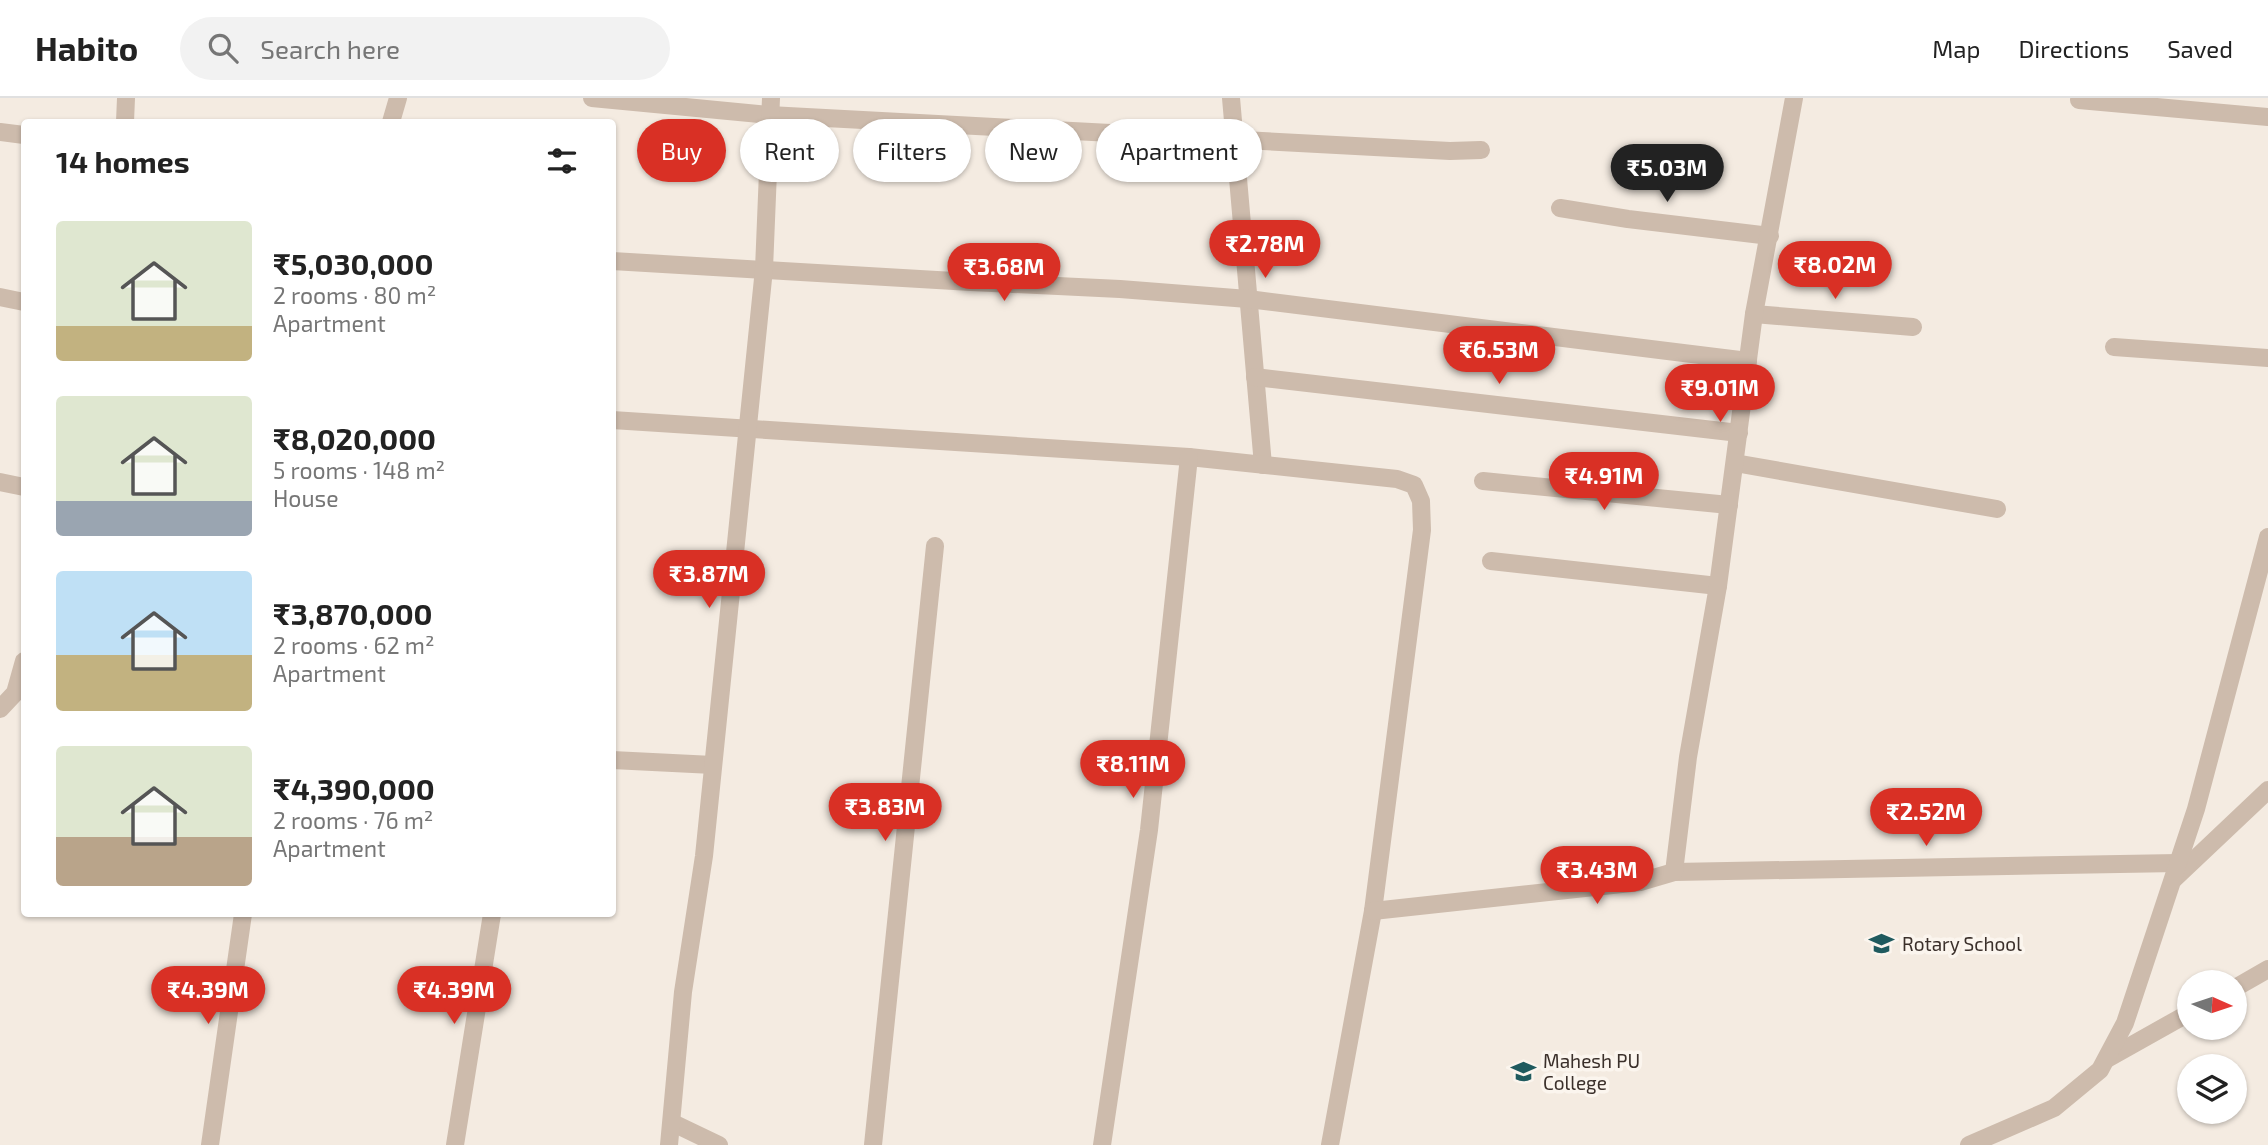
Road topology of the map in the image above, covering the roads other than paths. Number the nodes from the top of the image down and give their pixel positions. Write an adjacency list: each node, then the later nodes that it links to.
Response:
1 (126, 98): 9 (street)
2 (398, 98): 10 (street)
3 (592, 98): 7 (street)
4 (1231, 98): 11 (street)
5 (1794, 98): 19 (street)
6 (2079, 100): 8 (street)
7 (770, 106): 12 (street); 21 (street)
8 (2268, 117)
9 (125, 119)
10 (392, 119)
11 (1232, 119)
12 (1096, 129)
13 (0, 132): 14 (street)
14 (21, 135)
15 (1262, 140): 16 (street)
16 (1481, 150)
17 (1237, 182): 23 (street)
18 (1559, 208): 19 (street)
19 (1770, 236): 25 (street)
20 (616, 261): 21 (street)
21 (764, 269): 23 (street); 32 (street)
22 (0, 297): 24 (street)
23 (1248, 299): 29 (street); 30 (street)
24 (21, 301)
25 (1754, 314): 26 (street); 29 (street)
26 (1913, 327)
27 (2114, 347): 28 (street)
28 (2268, 358)
29 (1748, 361): 33 (street)
30 (1255, 377): 33 (street); 36 (street)
31 (616, 420): 32 (street)
32 (746, 430): 34 (street); 49 (street)
33 (1739, 433): 35 (street)
34 (1189, 457): 36 (street); 67 (street)
35 (1735, 463): 40 (street); 41 (street)
36 (1262, 465): 54 (street)
37 (1482, 481): 40 (street)
38 (0, 482): 39 (street)
39 (21, 486)
40 (1729, 505): 45 (street)
41 (1997, 509)
42 (2268, 537): 51 (street)
43 (935, 546): 66 (street)
44 (1492, 561): 45 (street)
45 (1718, 586): 52 (street)
46 (21, 672): 47 (street)
47 (0, 709)
48 (616, 760): 49 (street)
49 (713, 765): 61 (street)
50 (2268, 790): 53 (street)
51 (2178, 863): 52 (street); 53 (street)
52 (1674, 872): 54 (street)
53 (2172, 881): 60 (street)
54 (1373, 911): 68 (street)
55 (243, 917): 62 (street)
56 (492, 917): 63 (street)
57 (2268, 969): 58 (street)
58 (2247, 981)
59 (2177, 1020): 60 (street)
60 (2106, 1060): 69 (street)
61 (673, 1124): 64 (street); 65 (street)
62 (210, 1145)
63 (455, 1145)
64 (669, 1145)
65 (719, 1145)
66 (873, 1145)
67 (1102, 1145)
68 (1330, 1145)
69 (1969, 1145)

